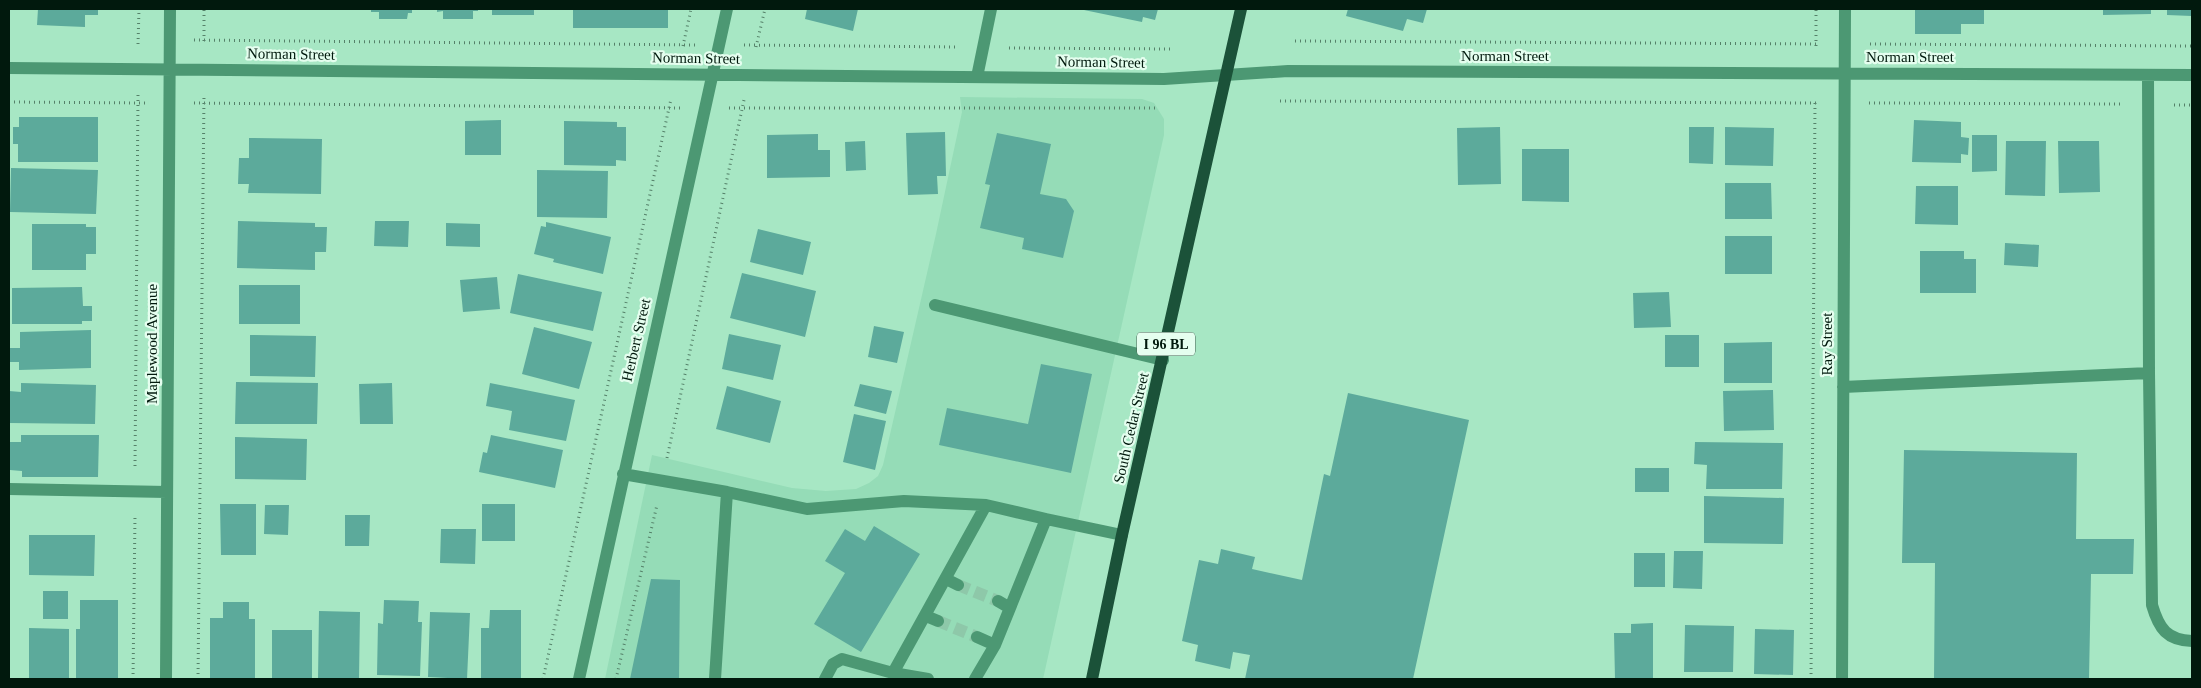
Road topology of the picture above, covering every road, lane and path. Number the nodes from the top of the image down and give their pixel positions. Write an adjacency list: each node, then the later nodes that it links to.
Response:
1 (139, 9): 11 (path)
2 (170, 9): 12 (street, Maplewood Avenue)
3 (204, 9): 13 (path)
4 (691, 9): 15 (path)
5 (727, 9): 18 (street, Herbert Street)
6 (765, 9): 19 (path)
7 (991, 9): 21 (street)
8 (1241, 9): 32 (main road, South Cedar Street / I 96 BL)
9 (1816, 9): 16 (path)
10 (1845, 9): 17 (street, Ray Street)
11 (138, 39): 12 (path); 24 (path)
12 (170, 40): 13 (path); 25 (street, Maplewood Avenue)
13 (204, 40): 15 (path); 26 (path)
14 (1294, 41): 16 (path)
15 (684, 44): 18 (path); 27 (path)
16 (1816, 44): 17 (path); 28 (path)
17 (1845, 44): 20 (path); 29 (street, Ray Street)
18 (719, 45): 19 (path); 30 (street, Herbert Street)
19 (756, 46): 21 (path); 31 (path)
20 (2192, 46)
21 (983, 47): 22 (path); 35 (street)
22 (1171, 49)
23 (9, 68): 24 (street, Norman Street)
24 (138, 69): 25 (street, Norman Street); 38 (path)
25 (170, 70): 26 (street, Norman Street); 39 (street, Maplewood Avenue)
26 (204, 70): 27 (street, Norman Street); 40 (path)
27 (677, 74): 30 (street, Norman Street); 45 (path)
28 (1816, 74): 29 (street, Norman Street); 32 (street, Norman Street); 41 (path)
29 (1844, 74): 33 (street, Norman Street); 42 (street, Ray Street)
30 (712, 75): 31 (street, Norman Street); 46 (street, Herbert Street)
31 (750, 75): 35 (street, Norman Street); 48 (path)
32 (1226, 75): 35 (street, Norman Street); 50 (main road, South Cedar Street / I 96 BL)
33 (2148, 75): 34 (street, Norman Street); 43 (street)
34 (2192, 75)
35 (977, 77)
36 (1280, 101): 41 (path)
37 (9, 102): 38 (path)
38 (138, 103): 39 (path); 56 (path)
39 (170, 103): 40 (path); 57 (street, Maplewood Avenue)
40 (203, 103): 45 (path); 74 (path)
41 (1816, 103): 42 (path); 83 (path)
42 (1844, 103): 43 (path); 52 (street, Ray Street)
43 (2148, 104): 44 (path); 51 (street)
44 (2192, 105)
45 (670, 108): 46 (path); 75 (path)
46 (705, 108): 48 (path); 53 (street, Herbert Street)
47 (1156, 108): 48 (path)
48 (742, 109): 54 (path)
49 (935, 305): 50 (street)
50 (1163, 360): 61 (main road, South Cedar Street / I 96 BL)
51 (2149, 373): 52 (street); 69 (street)
52 (1843, 388): 84 (street, Ray Street)
53 (623, 474): 54 (street); 76 (street, Herbert Street)
54 (662, 481): 58 (street); 77 (path)
55 (9, 489): 56 (street)
56 (135, 491): 57 (street); 72 (path)
57 (167, 492): 73 (street, Maplewood Avenue)
58 (727, 492): 59 (street); 78 (street)
59 (986, 505): 60 (street); 62 (street)
60 (1046, 519): 61 (street); 65 (street)
61 (1122, 535): 82 (main road, South Cedar Street / I 96 BL)
62 (946, 579): 63 (street); 66 (street)
63 (958, 585)
64 (998, 601): 65 (street)
65 (1010, 608): 70 (street)
66 (926, 616): 67 (street); 71 (street)
67 (938, 621)
68 (977, 637): 70 (street)
69 (2192, 641)
70 (995, 645): 81 (street)
71 (893, 673): 79 (street); 80 (street)
72 (133, 679)
73 (166, 679)
74 (198, 679)
75 (543, 679)
76 (579, 679)
77 (616, 679)
78 (714, 679)
79 (826, 679)
80 (928, 679)
81 (975, 679)
82 (1092, 679)
83 (1811, 679)
84 (1842, 679)

